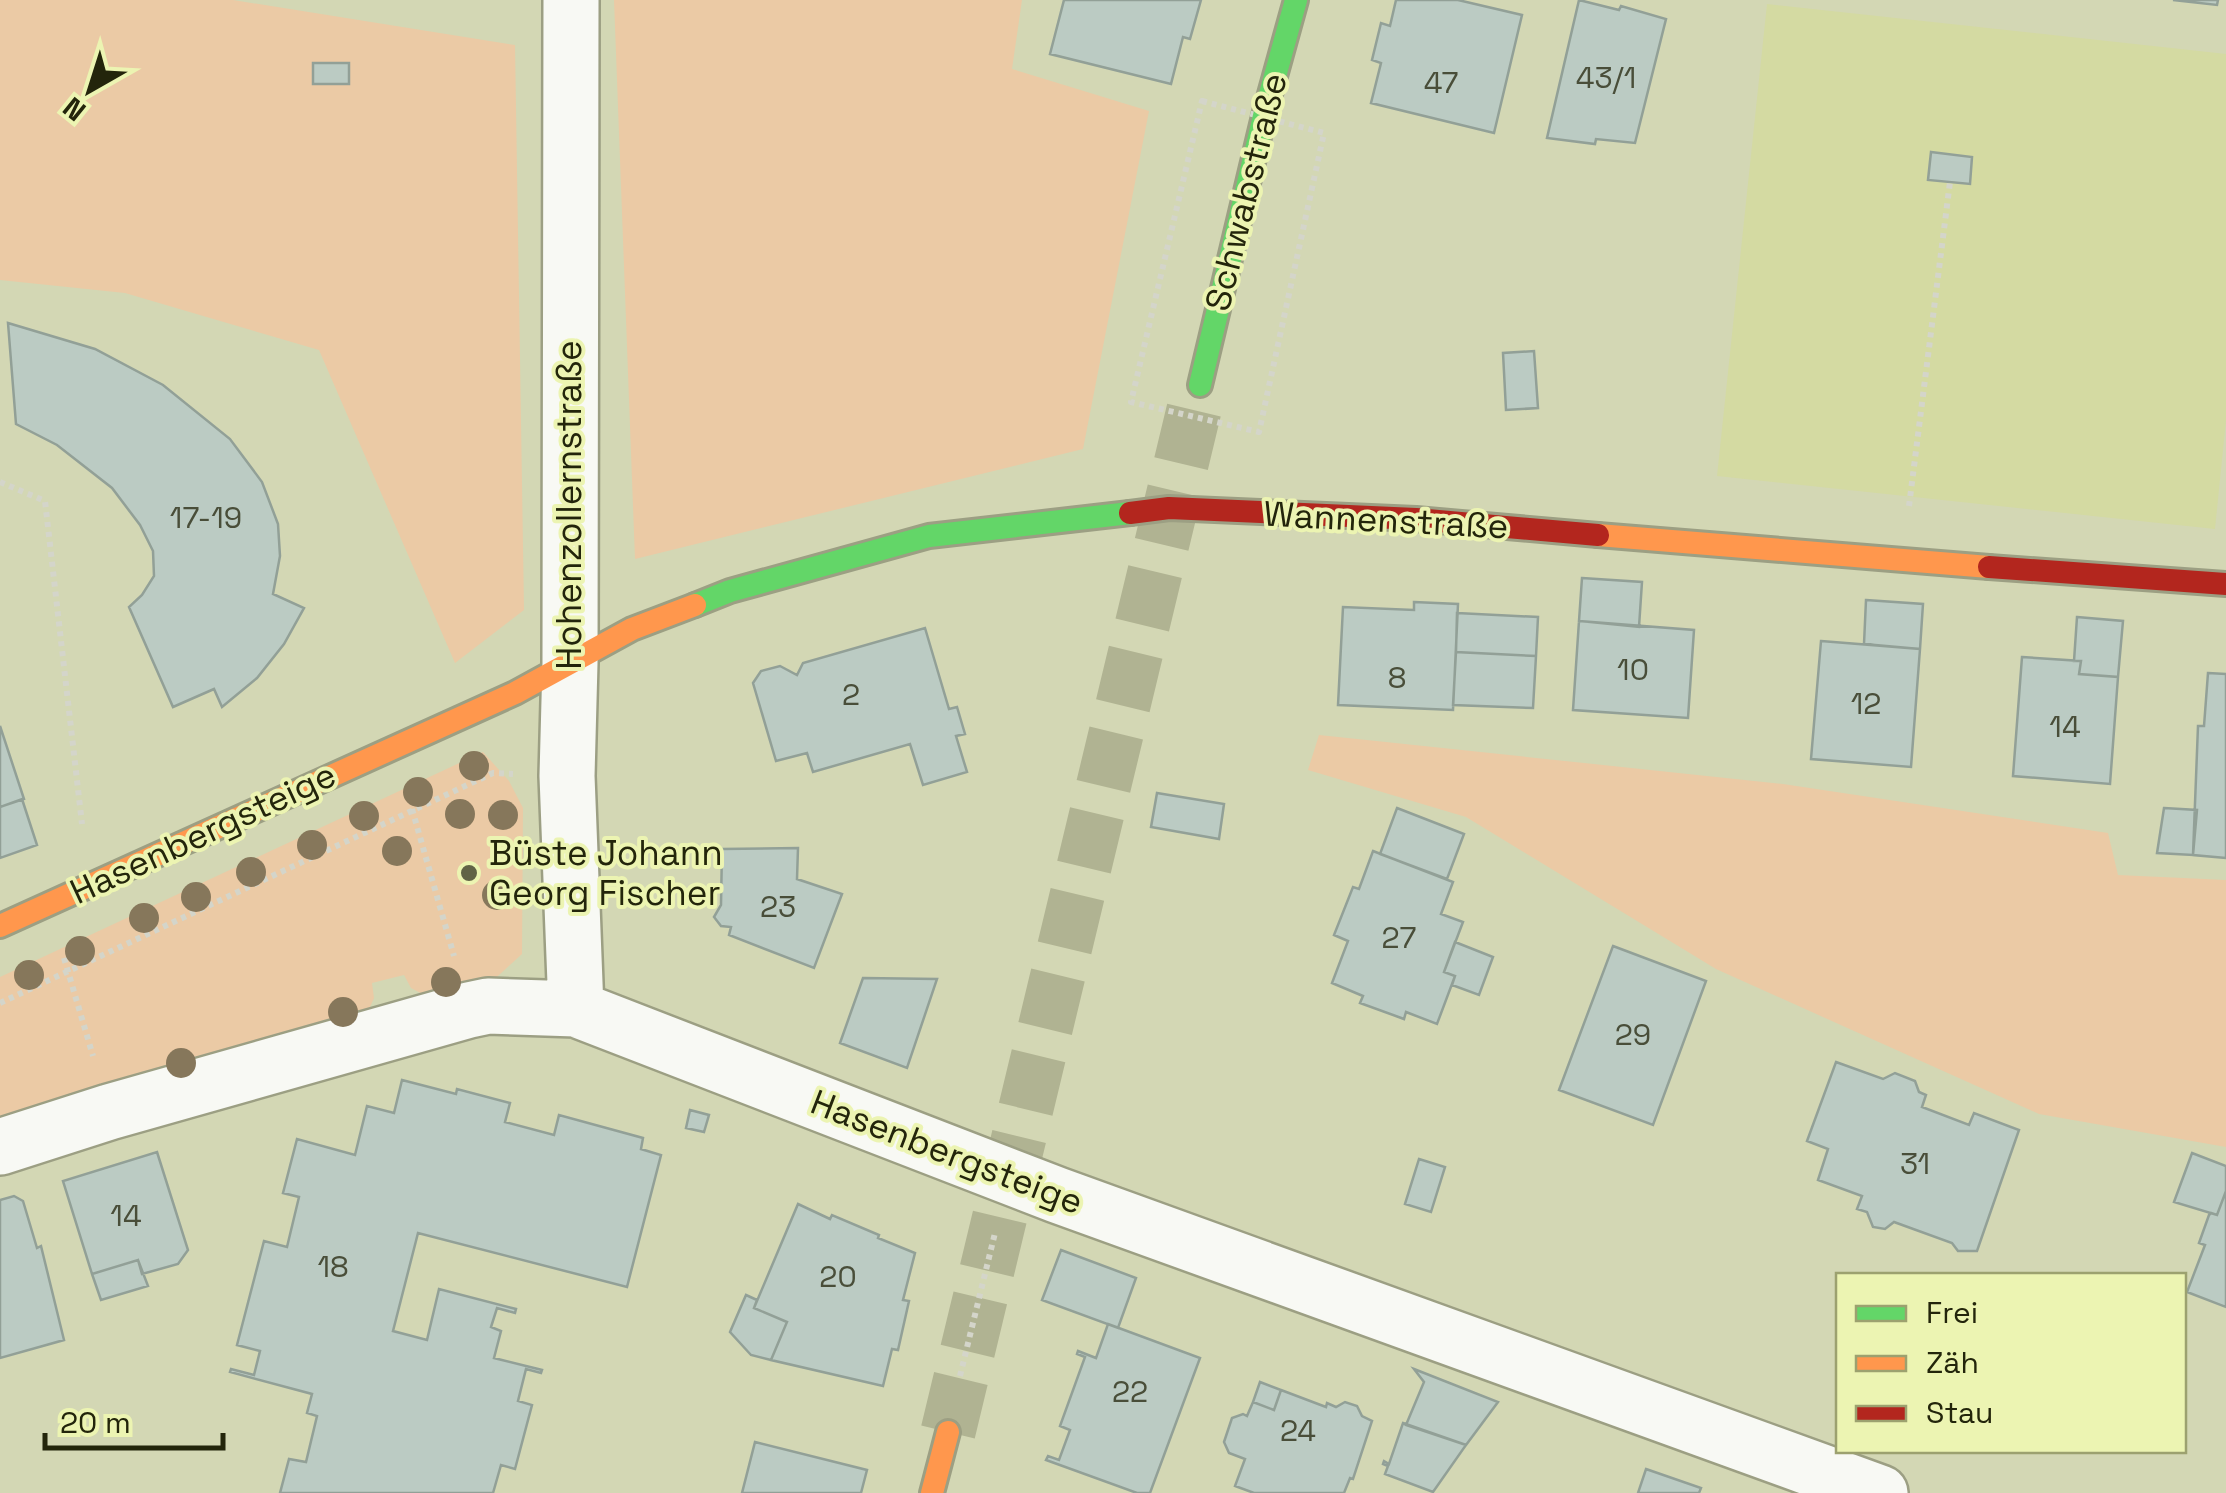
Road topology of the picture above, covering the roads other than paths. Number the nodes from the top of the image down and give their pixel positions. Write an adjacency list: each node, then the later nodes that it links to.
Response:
1 (571, 0): 5 (street, Hohenzollernstraße)
2 (1296, 0): 3 (street, Schwabstraße)
3 (1200, 385)
4 (2226, 584): 5 (street, Wannenstraße)
5 (570, 664): 6 (street, Hasenbergsteige); 7 (street, Hohenzollernstraße)
6 (0, 926)
7 (576, 1009): 8 (street, Hasenbergsteige); 11 (street, Hasenbergsteige)
8 (0, 1147)
9 (948, 1432): 10 (street)
10 (932, 1493)
11 (1880, 1493)

